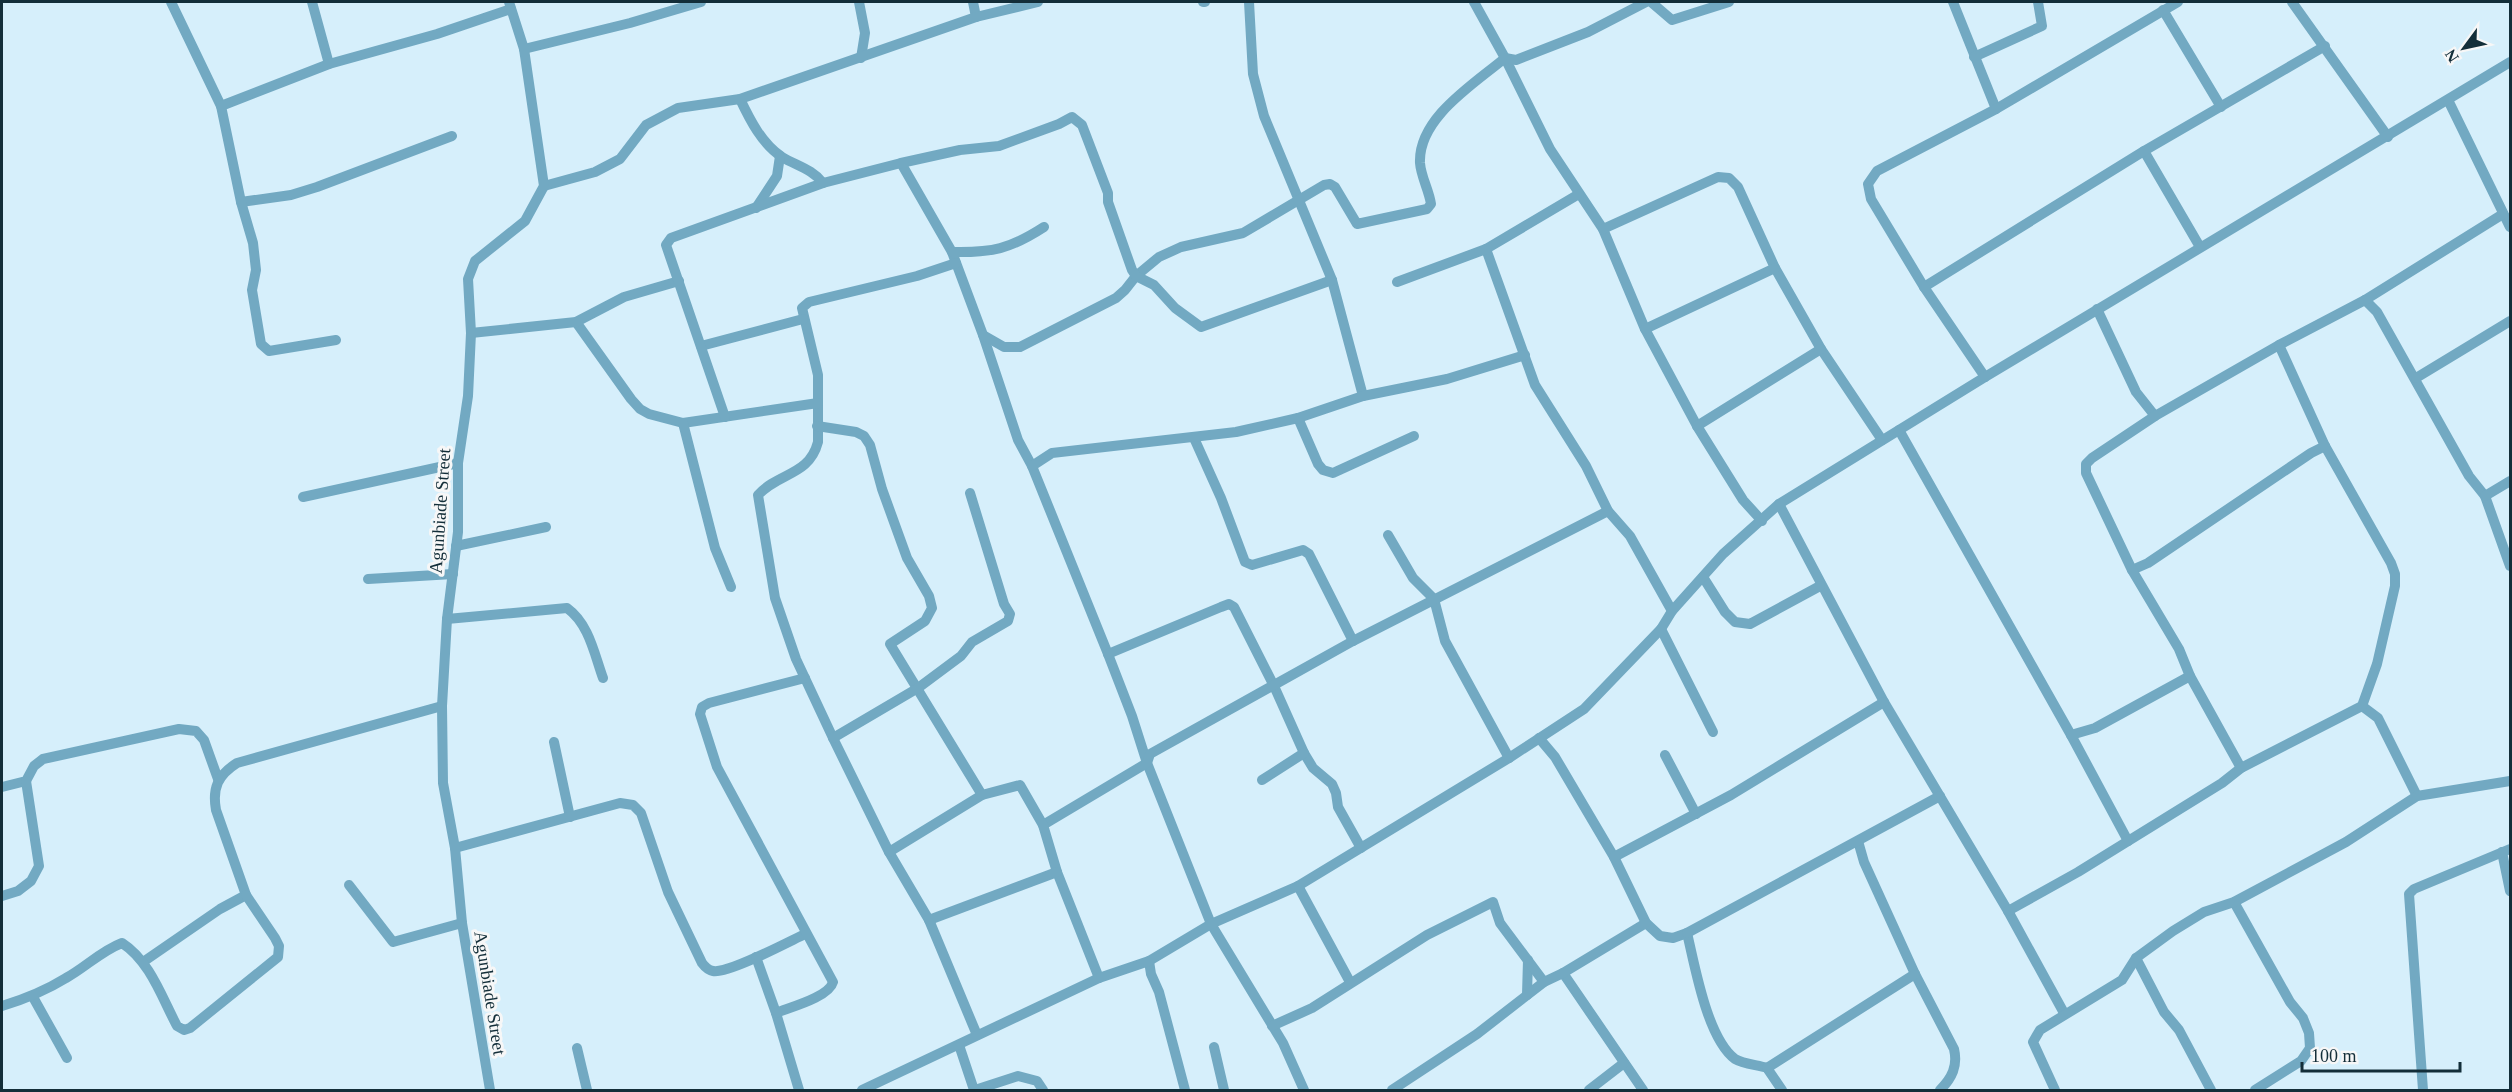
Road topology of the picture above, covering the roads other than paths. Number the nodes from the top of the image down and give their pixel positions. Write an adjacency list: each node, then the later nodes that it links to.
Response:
1 (171, 2): 28 (street)
2 (312, 2): 25 (street)
3 (701, 2): 20 (street)
4 (859, 2): 22 (street)
5 (973, 2): 18 (street)
6 (1038, 2): 18 (street)
7 (1249, 2): 39 (street)
8 (1474, 2): 23 (street)
9 (1646, 2): 23 (street)
10 (1651, 2): 11 (street)
11 (1729, 2)
12 (1953, 2): 21 (street)
13 (2038, 2): 21 (street)
14 (2178, 2): 17 (street)
15 (2292, 2): 19 (street)
16 (510, 5): 20 (street); 25 (street)
17 (2163, 10): 29 (street); 30 (street)
18 (976, 17): 22 (street)
19 (2325, 46): 29 (street); 32 (street)
20 (524, 49): 37 (street)
21 (1974, 57): 30 (street)
22 (861, 58): 26 (street)
23 (1505, 58): 38 (street); 39 (street)
24 (2511, 62): 27 (street)
25 (329, 64): 28 (street)
26 (740, 99): 34 (street); 37 (street)
27 (2448, 100): 32 (street); 42 (street)
28 (221, 106): 40 (street)
29 (2221, 107): 33 (street)
30 (1996, 109): 54 (street)
31 (452, 136): 40 (street)
32 (2388, 137): 46 (street)
33 (2144, 151): 46 (street); 54 (street)
34 (780, 156): 36 (street); 41 (street)
35 (901, 163): 36 (street); 48 (street); 50 (street)
36 (823, 183): 41 (street)
37 (544, 186): 63 (street, Agunbiade Street)
38 (1579, 194): 45 (street); 47 (street)
39 (1298, 200): 50 (street); 51 (street)
40 (241, 202): 65 (street)
41 (756, 208): 52 (street)
42 (2503, 214): 44 (street); 55 (street)
43 (1044, 227): 48 (street)
44 (2511, 227)
45 (1603, 229): 49 (street); 62 (street)
46 (2200, 247): 57 (street)
47 (1486, 249): 53 (street); 69 (street)
48 (954, 258): 59 (street); 64 (street)
49 (1775, 268): 62 (street); 68 (street)
50 (1136, 276): 51 (street); 64 (street)
51 (1332, 280): 72 (street)
52 (679, 281): 61 (street); 67 (street)
53 (1397, 282)
54 (1924, 287): 70 (street)
55 (2375, 294): 56 (street); 58 (street)
56 (2365, 300): 58 (street); 66 (street)
57 (2097, 309): 70 (street); 74 (street)
58 (2377, 312): 71 (street)
59 (803, 319): 67 (street); 73 (street)
60 (2511, 321): 71 (street)
61 (576, 322): 63 (street); 77 (street)
62 (1645, 328): 79 (street)
63 (471, 333): 85 (street, Agunbiade Street)
64 (983, 335): 86 (street)
65 (336, 340)
66 (2279, 345): 74 (street); 84 (street)
67 (701, 346): 75 (street)
68 (1821, 350): 79 (street); 83 (street)
69 (1524, 355): 72 (street); 92 (street)
70 (1985, 377): 80 (street)
71 (2416, 378): 89 (street)
72 (1363, 396): 76 (street)
73 (818, 403): 75 (street); 78 (street)
74 (2155, 416): 98 (street)
75 (724, 417): 77 (street)
76 (1298, 418): 81 (street); 82 (street)
77 (683, 423): 103 (street)
78 (817, 426): 112 (street); 114 (street)
79 (1697, 426): 93 (street)
80 (1899, 430): 83 (street); 119 (street)
81 (1414, 436)
82 (1194, 438): 86 (street); 108 (street)
83 (1882, 440): 91 (street)
84 (2325, 446): 98 (street); 117 (street)
85 (458, 463): 90 (street); 96 (street, Agunbiade Street)
86 (1032, 466): 109 (street)
87 (2511, 482): 89 (street)
88 (970, 493): 114 (street)
89 (2485, 496): 97 (street)
90 (303, 497)
91 (1779, 504): 93 (street); 102 (street)
92 (1608, 511): 104 (street); 105 (street)
93 (1762, 521): 100 (street)
94 (546, 527): 96 (street)
95 (1388, 535): 104 (street)
96 (456, 546): 99 (street, Agunbiade Street)
97 (2511, 566)
98 (2132, 570): 110 (street)
99 (453, 574): 101 (street); 106 (street, Agunbiade Street)
100 (1703, 577): 102 (street); 105 (street)
101 (368, 579)
102 (1820, 585): 115 (street)
103 (731, 587)
104 (1434, 599): 108 (street); 125 (street)
105 (1672, 611): 107 (street)
106 (447, 619): 111 (street); 116 (street, Agunbiade Street)
107 (1661, 629): 118 (street); 121 (street)
108 (1353, 641): 113 (street)
109 (1108, 654): 113 (street); 126 (street)
110 (2190, 675): 119 (street); 127 (street)
111 (603, 678)
112 (805, 678): 120 (street); 159 (street)
113 (1274, 686): 123 (street); 126 (street)
114 (918, 688): 120 (street); 133 (street)
115 (1884, 702): 134 (street); 136 (street)
116 (442, 706): 128 (street); 141 (street, Agunbiade Street)
117 (2362, 706): 127 (street); 135 (street)
118 (1713, 732)
119 (2071, 735): 140 (street)
120 (832, 738): 144 (street)
121 (1539, 738): 125 (street); 145 (street)
122 (554, 742): 137 (street)
123 (1304, 753): 129 (street); 142 (street)
124 (1665, 754): 136 (street)
125 (1509, 758): 142 (street)
126 (1147, 763): 138 (street); 157 (street)
127 (2241, 768): 140 (street)
128 (218, 778): 130 (street); 150 (street)
129 (1262, 780)
130 (26, 781): 132 (street); 151 (street)
131 (2511, 781): 135 (street)
132 (2, 787)
133 (982, 795): 138 (street); 144 (street)
134 (1940, 796): 139 (street); 153 (street)
135 (2417, 796): 152 (street)
136 (1696, 814): 145 (street)
137 (570, 817): 141 (street); 160 (street)
138 (1043, 825): 146 (street)
139 (1858, 841): 158 (street); 166 (street)
140 (2128, 841): 153 (street)
141 (455, 848): 155 (street, Agunbiade Street)
142 (1361, 848): 148 (street)
143 (2506, 850): 149 (street); 201 (street)
144 (890, 852): 154 (street)
145 (1614, 857): 156 (street)
146 (1057, 872): 154 (street); 167 (street)
147 (349, 885): 155 (street)
148 (1298, 886): 157 (street); 168 (street)
149 (2511, 891)
150 (246, 895): 164 (street); 164 (street)
151 (2, 896)
152 (2234, 902): 161 (street); 200 (street)
153 (2008, 911): 174 (street)
154 (929, 920): 176 (street)
155 (462, 922): 183 (street, Agunbiade Street)
156 (1646, 923): 158 (street); 165 (street)
157 (1211, 924): 163 (street); 175 (street)
158 (1687, 933): 182 (street)
159 (805, 934): 160 (street); 173 (street)
160 (756, 957): 173 (street)
161 (2136, 958): 174 (street); 199 (street)
162 (1528, 960): 168 (street); 169 (street); 170 (street)
163 (1149, 961): 167 (street); 189 (street)
164 (143, 962): 171 (street)
165 (1563, 973): 169 (street); 181 (street)
166 (1914, 974): 182 (street); 197 (street)
167 (1099, 978): 176 (street)
168 (1350, 982): 175 (street)
169 (1544, 982): 170 (street)
170 (1527, 995): 193 (street)
171 (33, 997): 172 (street); 180 (street)
172 (2, 1006)
173 (776, 1013): 185 (street)
174 (2064, 1013): 198 (street)
175 (1272, 1026): 192 (street)
176 (977, 1035): 177 (street)
177 (959, 1045): 186 (street); 187 (street)
178 (1214, 1047): 191 (street)
179 (577, 1048): 184 (street)
180 (67, 1058)
181 (1624, 1063): 194 (street); 195 (street)
182 (1767, 1068): 196 (street)
183 (490, 1090)
184 (587, 1090)
185 (799, 1090)
186 (862, 1090)
187 (975, 1090): 188 (street)
188 (1043, 1090)
189 (1185, 1090)
190 (1211, 1090): 191 (street)
191 (1221, 1090)
192 (1303, 1090)
193 (1392, 1090)
194 (1589, 1090)
195 (1643, 1090)
196 (1782, 1090)
197 (1940, 1090)
198 (2055, 1090)
199 (2211, 1090)
200 (2255, 1090)
201 (2423, 1090)

